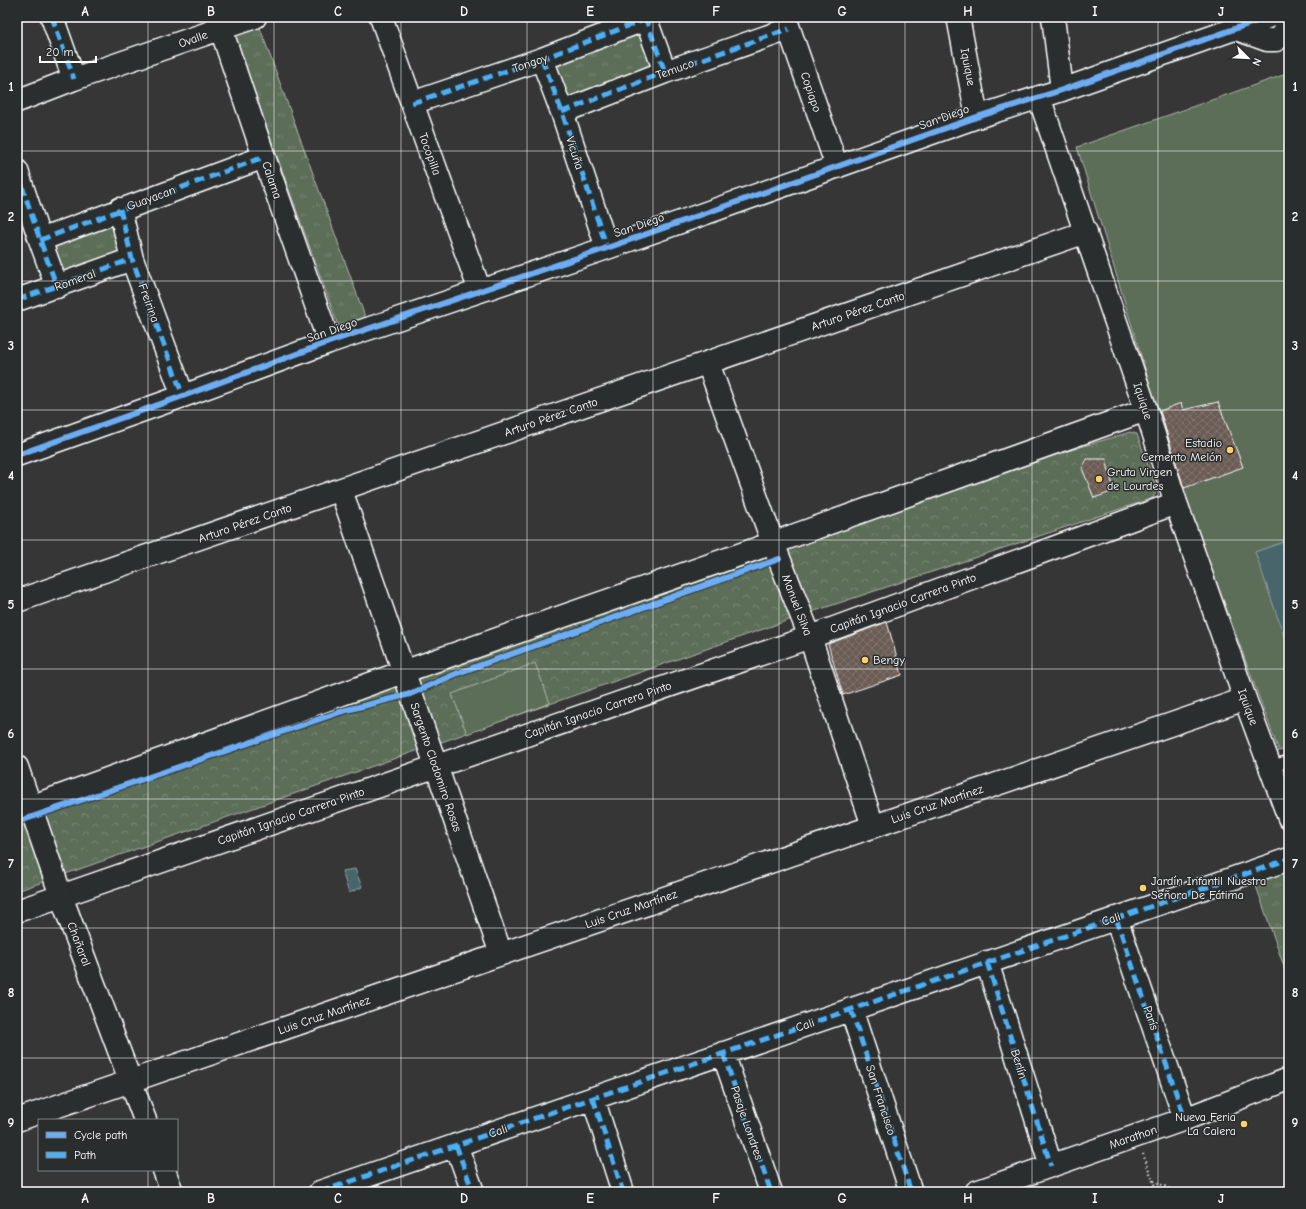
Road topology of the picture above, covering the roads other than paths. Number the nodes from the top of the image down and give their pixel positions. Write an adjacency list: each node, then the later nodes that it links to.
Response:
1 (52, 17): 14 (street)
2 (255, 17): 9 (street, Ovalle)
3 (381, 17): 18 (street, Tocopilla)
4 (958, 17): 20 (street, Iquique)
5 (1053, 17): 15 (street)
6 (1268, 17): 11 (street, San Diego)
7 (1285, 17): 11 (street)
8 (645, 18): 12 (street, Tongoy); 13 (street)
9 (219, 23): 14 (street, Ovalle); 21 (street, Calama)
10 (787, 23): 13 (street, Temuco); 22 (street, Copiapo)
11 (1236, 29): 15 (street, San Diego)
12 (542, 59): 18 (street, Tongoy); 19 (street, Vicuña)
13 (665, 72): 19 (street, Temuco)
14 (74, 79): 17 (street, Ovalle)
15 (1062, 90): 16 (street, San Diego)
16 (1039, 97): 20 (street, San Diego); 25 (street, Iquique)
17 (17, 102)
18 (412, 104): 30 (street, Tocopilla)
19 (562, 112): 27 (street, Vicuña)
20 (977, 117): 22 (street, San Diego)
21 (264, 157): 24 (street, Guayacan); 32 (street, Calama)
22 (836, 167): 27 (street, San Diego)
23 (17, 171): 26 (street)
24 (120, 209): 26 (street, Guayacan); 28 (street, Freirina)
25 (1086, 232): 33 (street, Arturo Pérez Canto); 35 (street, Iquique)
26 (40, 240): 29 (street)
27 (607, 248): 30 (street, San Diego)
28 (132, 259): 29 (street, Romeral); 34 (street, Freirina)
29 (57, 286): 31 (street, Romeral)
30 (480, 291): 32 (street, San Diego)
31 (17, 300)
32 (329, 342): 34 (street, San Diego)
33 (708, 363): 37 (street, Arturo Pérez Canto); 39 (street, Manuel Silva)
34 (183, 396): 36 (street, San Diego)
35 (1146, 410): 38 (street, Iquique); 39 (street)
36 (17, 455)
37 (340, 490): 40 (street, Arturo Pérez Canto); 42 (street, Sargento Clodomiro Rosas)
38 (1176, 503): 41 (street, Capitán Ignacio Carrera Pinto); 43 (street, Iquique)
39 (773, 543): 41 (street, Manuel Silva); 42 (street)
40 (17, 601)
41 (810, 637): 45 (street, Capitán Ignacio Carrera Pinto); 49 (street, Manuel Silva)
42 (403, 672): 45 (street, Sargento Clodomiro Rosas); 47 (street)
43 (1245, 699): 44 (street, Iquique); 49 (street, Luis Cruz Martínez)
44 (1280, 764): 48 (street, Iquique)
45 (436, 766): 51 (street, Capitán Ignacio Carrera Pinto); 54 (street, Sargento Clodomiro Rosas)
46 (17, 767): 47 (street, Chañaral)
47 (23, 809): 51 (street, Chañaral)
48 (1289, 818)
49 (873, 826): 54 (street, Luis Cruz Martínez)
50 (1289, 859): 53 (street, Cali)
51 (61, 896): 52 (street, Capitán Ignacio Carrera Pinto); 59 (street, Chañaral)
52 (17, 911)
53 (1116, 918): 55 (street, Cali); 62 (street, París)
54 (501, 954): 59 (street, Luis Cruz Martínez)
55 (987, 962): 56 (street, Cali); 65 (street, Berlín)
56 (851, 1009): 57 (street, Cali); 72 (street, San Francisco)
57 (723, 1053): 60 (street, Cali); 71 (street, Pasaje Londres)
58 (1289, 1079): 62 (street, Marathon)
59 (131, 1081): 61 (street, Chañaral); 63 (street, Luis Cruz Martínez)
60 (593, 1098): 64 (street, Cali); 70 (street)
61 (146, 1119)
62 (1185, 1119): 65 (street, Marathon)
63 (17, 1120)
64 (456, 1146): 68 (street, Cali); 69 (street)
65 (1051, 1166): 73 (street, Marathon)
66 (164, 1171): 67 (street)
67 (172, 1192)
68 (323, 1192)
69 (473, 1192)
70 (623, 1192)
71 (771, 1192)
72 (911, 1192)
73 (976, 1192)

